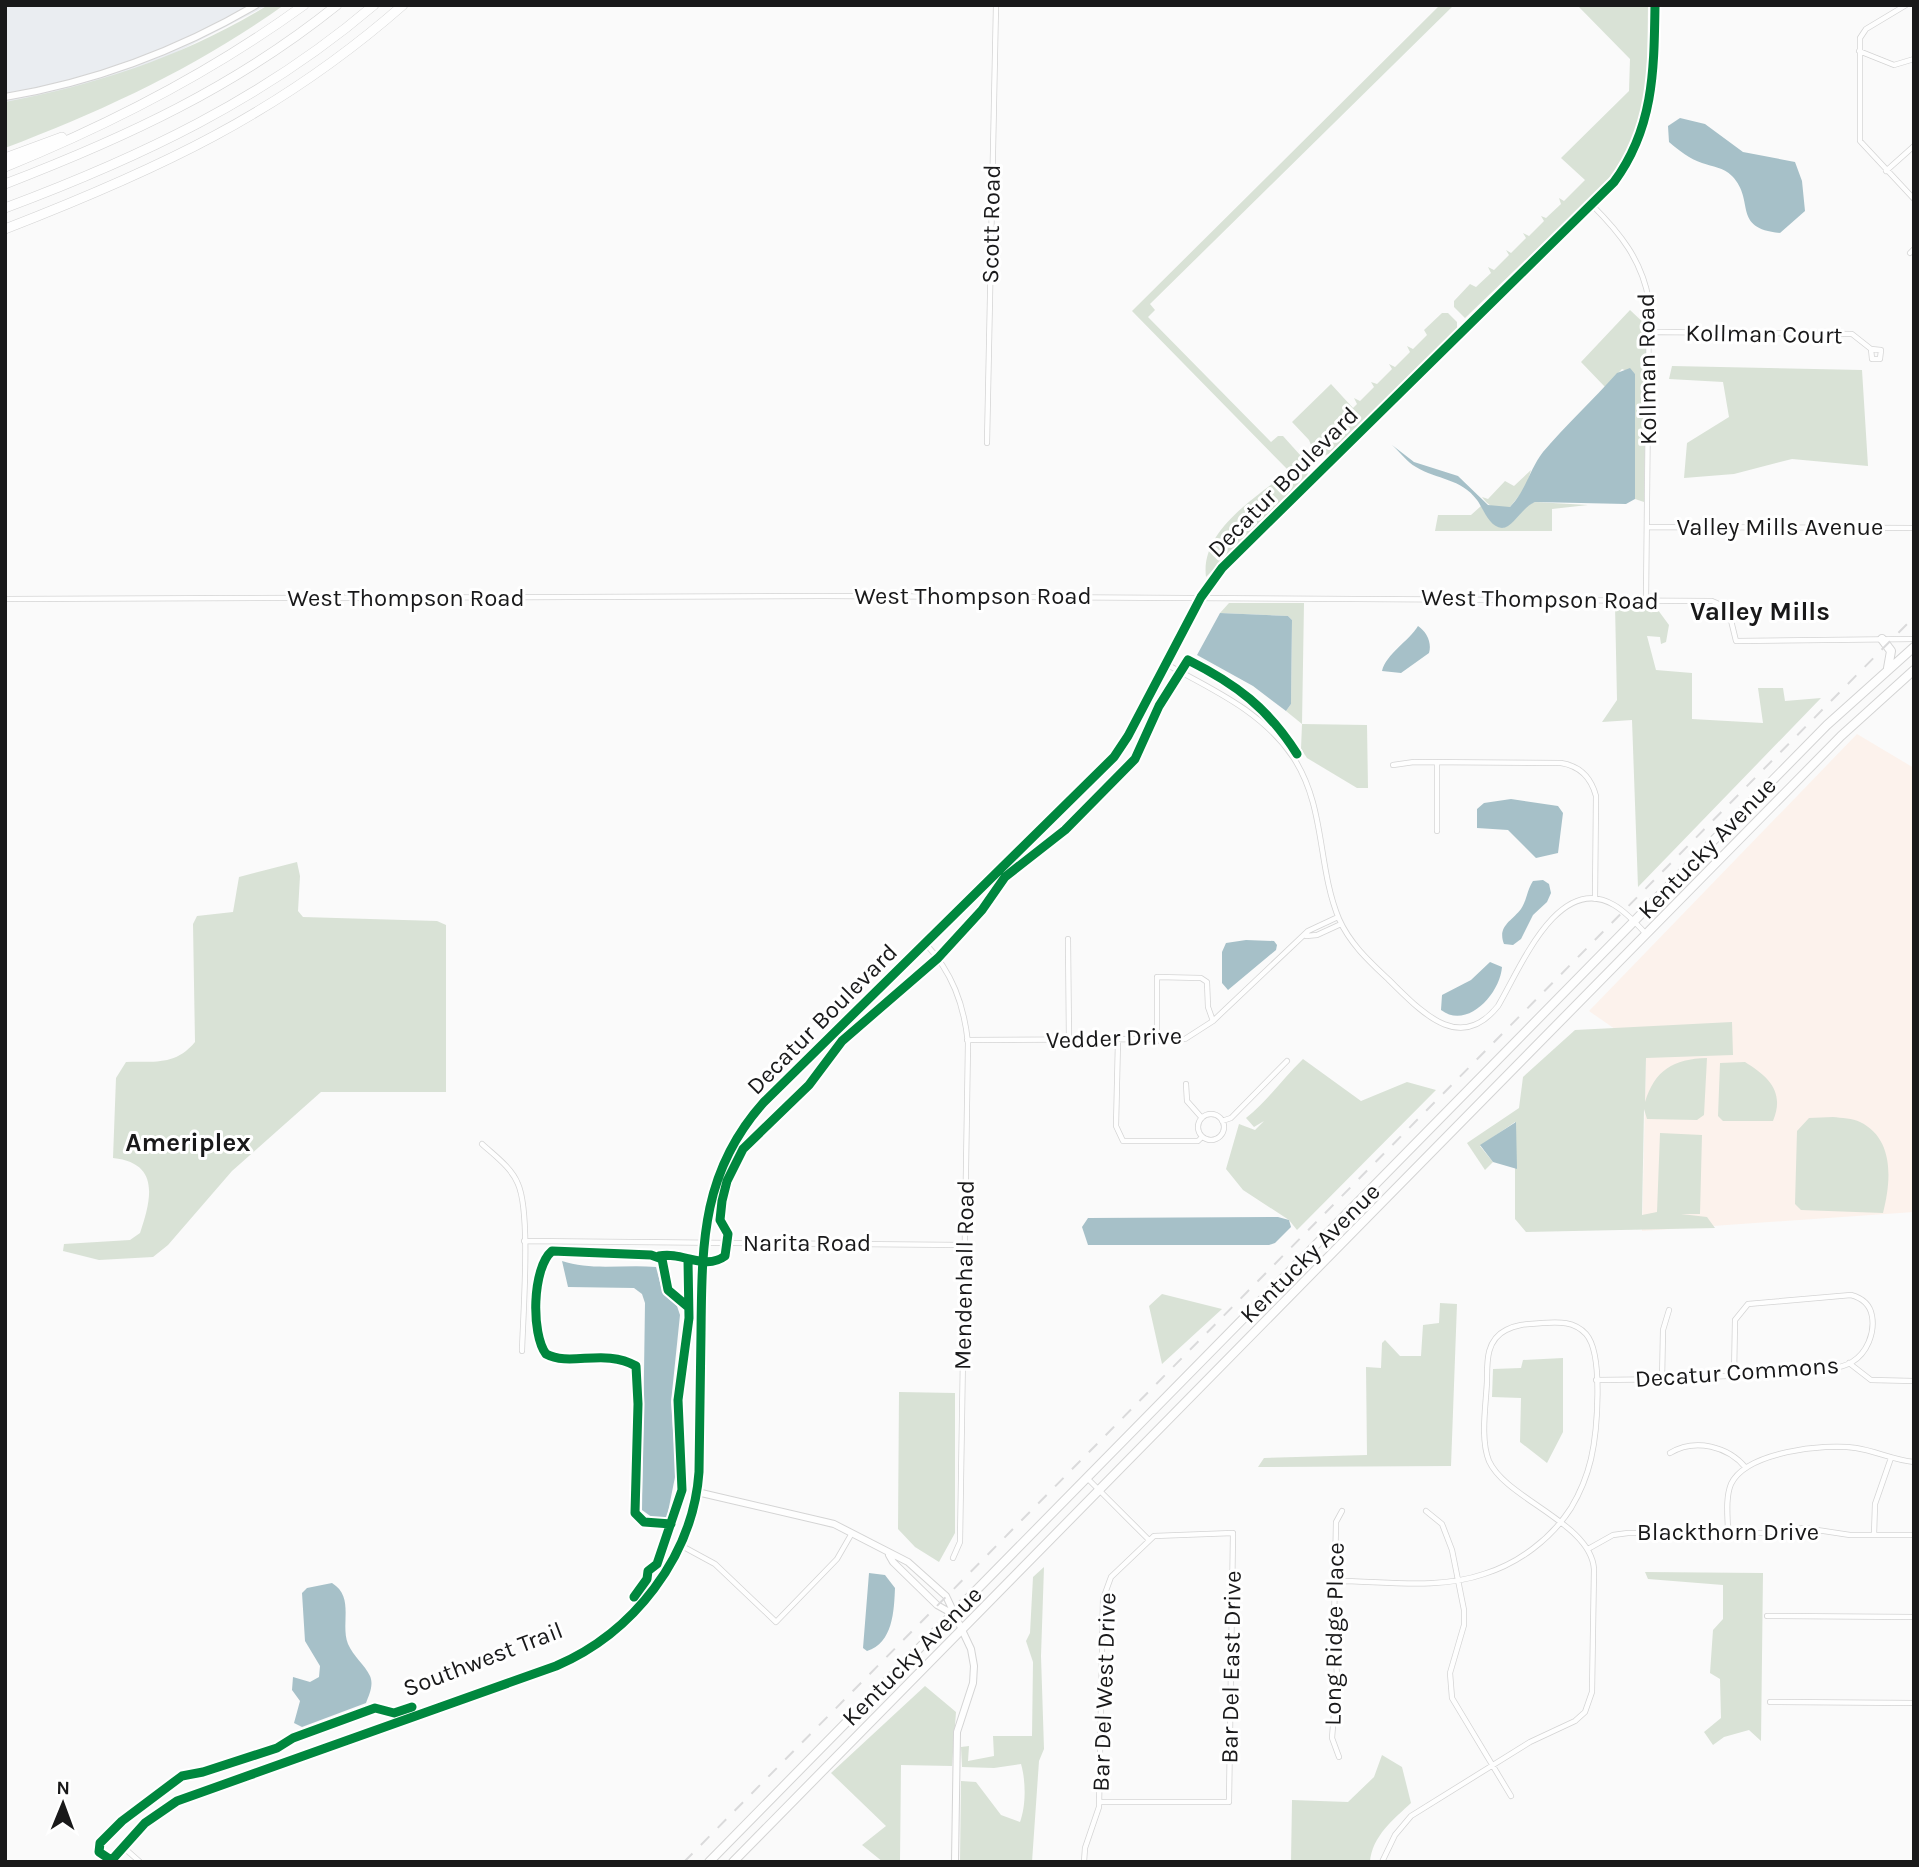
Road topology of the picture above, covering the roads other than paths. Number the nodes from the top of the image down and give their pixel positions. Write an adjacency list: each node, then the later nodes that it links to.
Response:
1 (256, 5): 11 (street)
2 (304, 5): 12 (highway)
3 (337, 5): 17 (highway)
4 (374, 5): 20 (highway)
5 (403, 5): 21 (highway)
6 (996, 5): 24 (street, Scott Road)
7 (1655, 5): 19 (street)
8 (1906, 5): 9 (street)
9 (1859, 51): 10 (street); 16 (street)
10 (1914, 59)
11 (5, 97)
12 (113, 118): 14 (highway); 15 (highway)
13 (1914, 146): 16 (street)
14 (5, 158)
15 (5, 167)
16 (1886, 171): 18 (street)
17 (5, 184)
18 (1914, 199)
19 (1592, 205): 22 (street, Kollman Road); 27 (street, Decatur Boulevard)
20 (5, 208)
21 (5, 229)
22 (1651, 332): 23 (street, Kollman Court); 25 (street, Kollman Road)
23 (1871, 349)
24 (986, 443)
25 (1647, 527): 26 (street, Valley Mills Avenue); 29 (street, Kollman Road)
26 (1914, 528)
27 (1201, 597): 28 (street, West Thompson Road); 29 (street, West Thompson Road); 33 (street, Decatur Boulevard)
28 (5, 599)
29 (1646, 601): 30 (street, West Thompson Road)
30 (1882, 639): 31 (street, West Thompson Road); 34 (main road)
31 (1914, 639)
32 (1914, 647): 34 (main road, Kentucky Avenue)
33 (1166, 664): 40 (street); 46 (street, Decatur Boulevard)
34 (1888, 668): 41 (main road, Kentucky Avenue)
35 (1914, 670): 43 (main road, Kentucky Avenue)
36 (1437, 762): 37 (street); 38 (street); 39 (street)
37 (1393, 765)
38 (1437, 831)
39 (1595, 899): 41 (street); 42 (street)
40 (1338, 917): 42 (street); 44 (street, Vedder Drive)
41 (1634, 922): 43 (street); 72 (main road, Kentucky Avenue)
42 (1341, 924): 44 (street, Vedder Drive)
43 (1647, 934): 73 (main road, Kentucky Avenue)
44 (1306, 936): 47 (street, Vedder Drive)
45 (1068, 939): 49 (street)
46 (925, 943): 48 (street, Mendenhall Road); 59 (street, Decatur Boulevard)
47 (1213, 1021): 51 (street, Vedder Drive); 51 (street)
48 (967, 1040): 49 (street, Vedder Drive); 60 (street, Mendenhall Road)
49 (1069, 1041): 50 (street, Vedder Drive)
50 (1118, 1041): 51 (street, Vedder Drive); 56 (street)
51 (1157, 1041)
52 (1287, 1061): 55 (street)
53 (1186, 1084): 54 (street)
54 (1202, 1118): 55 (street); 56 (street)
55 (1222, 1121): 56 (street)
56 (1202, 1137)
57 (482, 1144): 58 (street)
58 (524, 1241): 59 (street, Narita Road); 62 (street)
59 (703, 1242): 60 (street, Narita Road); 74 (street, Decatur Boulevard)
60 (965, 1245): 86 (street, Mendenhall Road)
61 (1669, 1310): 66 (street)
62 (522, 1351)
63 (1849, 1363): 64 (street, Decatur Commons); 64 (street); 67 (street, Decatur Commons)
64 (1734, 1376): 66 (street, Decatur Commons)
65 (1596, 1380): 66 (street, Decatur Commons); 77 (street); 77 (street)
66 (1662, 1381)
67 (1914, 1381)
68 (1670, 1453): 71 (street)
69 (1891, 1458): 70 (street); 71 (street); 80 (street)
70 (1914, 1462)
71 (1746, 1468): 79 (street)
72 (1087, 1478): 73 (street); 89 (main road, Kentucky Avenue)
73 (1100, 1490): 82 (street); 92 (main road, Kentucky Avenue)
74 (697, 1492): 78 (street); 83 (street, Decatur Boulevard)
75 (1342, 1511): 88 (street, Long Ridge Place)
76 (1426, 1511): 87 (street)
77 (1560, 1523): 84 (street); 87 (street)
78 (852, 1532): 83 (street); 85 (street)
79 (1727, 1533): 80 (street, Blackthorn Drive); 84 (street, Blackthorn Drive)
80 (1874, 1535): 81 (street, Blackthorn Drive)
81 (1914, 1535)
82 (1148, 1539): 98 (street, Bar Del West Drive); 98 (street, Bar Del East Drive)
83 (680, 1545): 99 (street, Decatur Boulevard)
84 (1588, 1549): 96 (street)
85 (889, 1555): 89 (street); 89 (street)
86 (953, 1558)
87 (1460, 1580): 88 (street); 96 (street)
88 (1336, 1581): 95 (street, Long Ridge Place)
89 (953, 1614): 92 (street); 102 (main road, Kentucky Avenue)
90 (1767, 1616): 91 (street)
91 (1914, 1617)
92 (962, 1630): 103 (main road, Kentucky Avenue); 104 (street)
93 (1770, 1702): 94 (street)
94 (1914, 1703)
95 (1339, 1757)
96 (1492, 1766): 97 (street); 106 (street)
97 (1511, 1796)
98 (1099, 1802): 105 (street, Bar Del West Drive)
99 (123, 1847): 100 (street, Decatur Boulevard); 101 (street)
100 (110, 1862)
101 (140, 1862)
102 (709, 1862)
103 (733, 1862)
104 (955, 1862)
105 (1084, 1862)
106 (1382, 1862)

